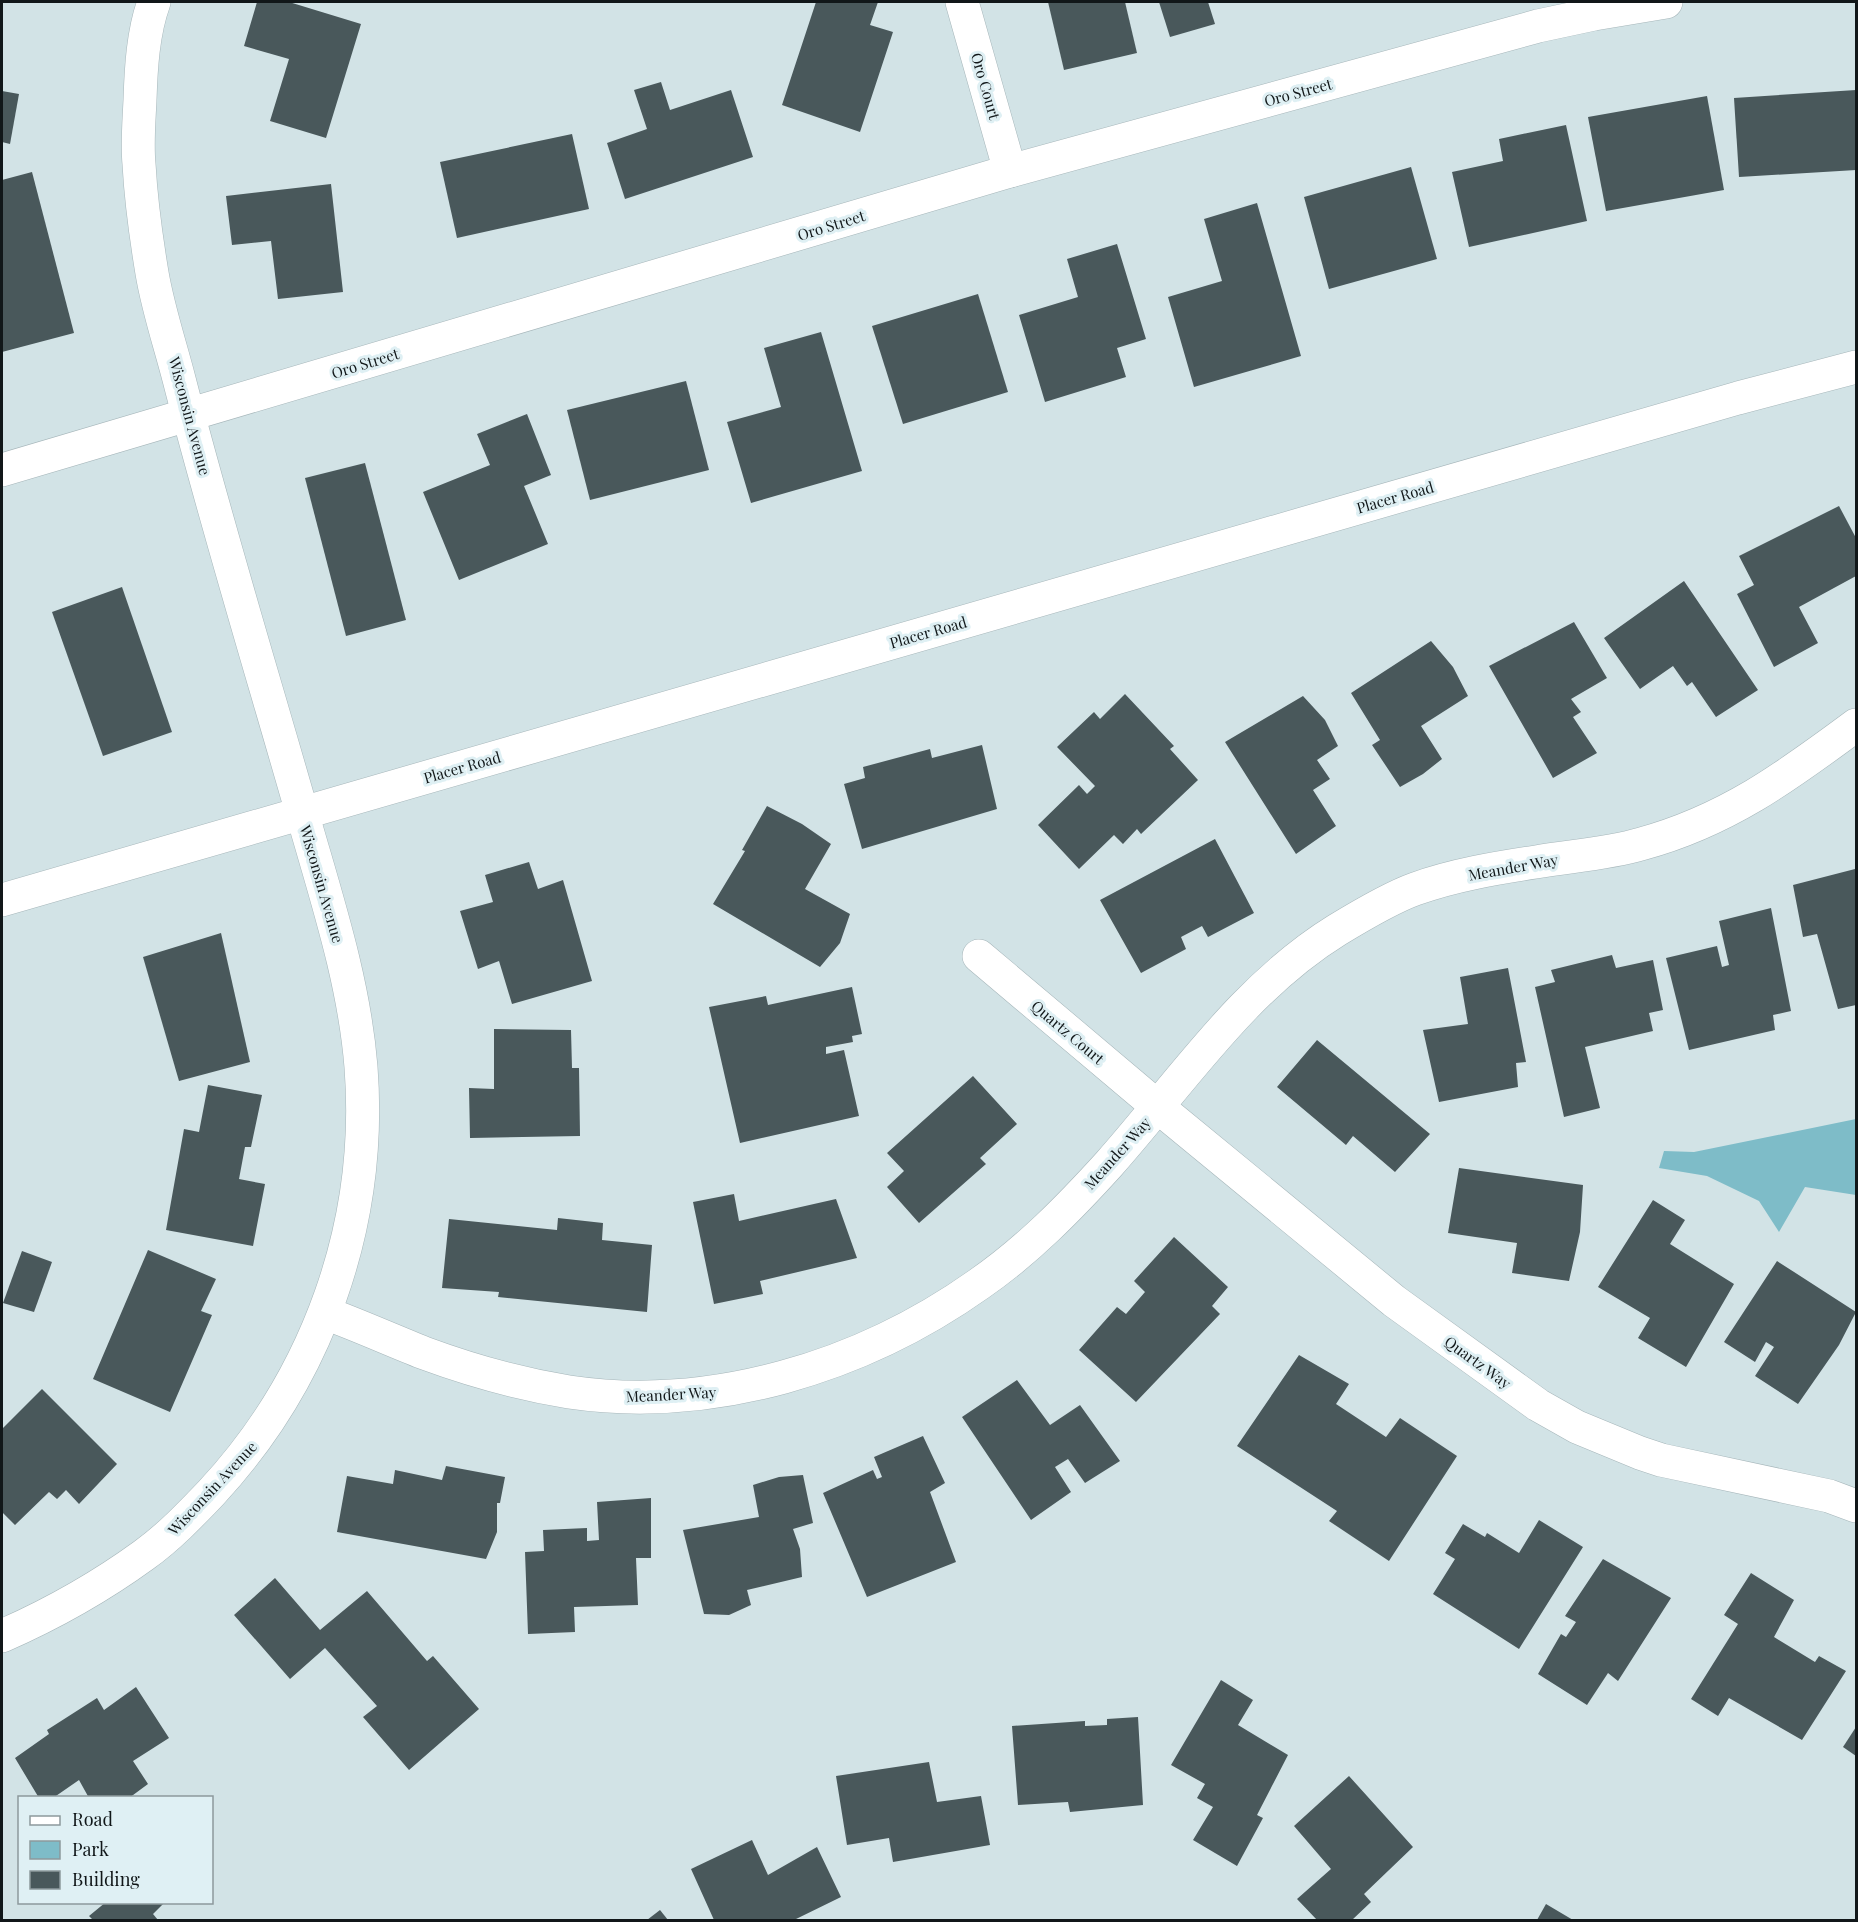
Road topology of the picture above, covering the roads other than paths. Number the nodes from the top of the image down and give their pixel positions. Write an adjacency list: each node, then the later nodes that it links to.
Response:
1 (154, 2): 6 (street, Wisconsin Avenue)
2 (962, 2): 4 (street, Oro Court)
3 (1666, 2): 4 (street, Oro Street)
4 (1010, 171): 6 (street, Oro Street)
5 (1857, 367): 9 (street, Placer Road)
6 (188, 416): 7 (street, Oro Street); 9 (street, Wisconsin Avenue)
7 (2, 470)
8 (1857, 725): 12 (street, Meander Way)
9 (302, 813): 10 (street, Placer Road); 13 (street, Wisconsin Avenue)
10 (2, 900)
11 (979, 956): 12 (street, Quartz Court)
12 (1158, 1107): 13 (street, Meander Way); 14 (street, Quartz Way)
13 (325, 1313): 15 (street, Wisconsin Avenue)
14 (1857, 1506)
15 (2, 1636)

